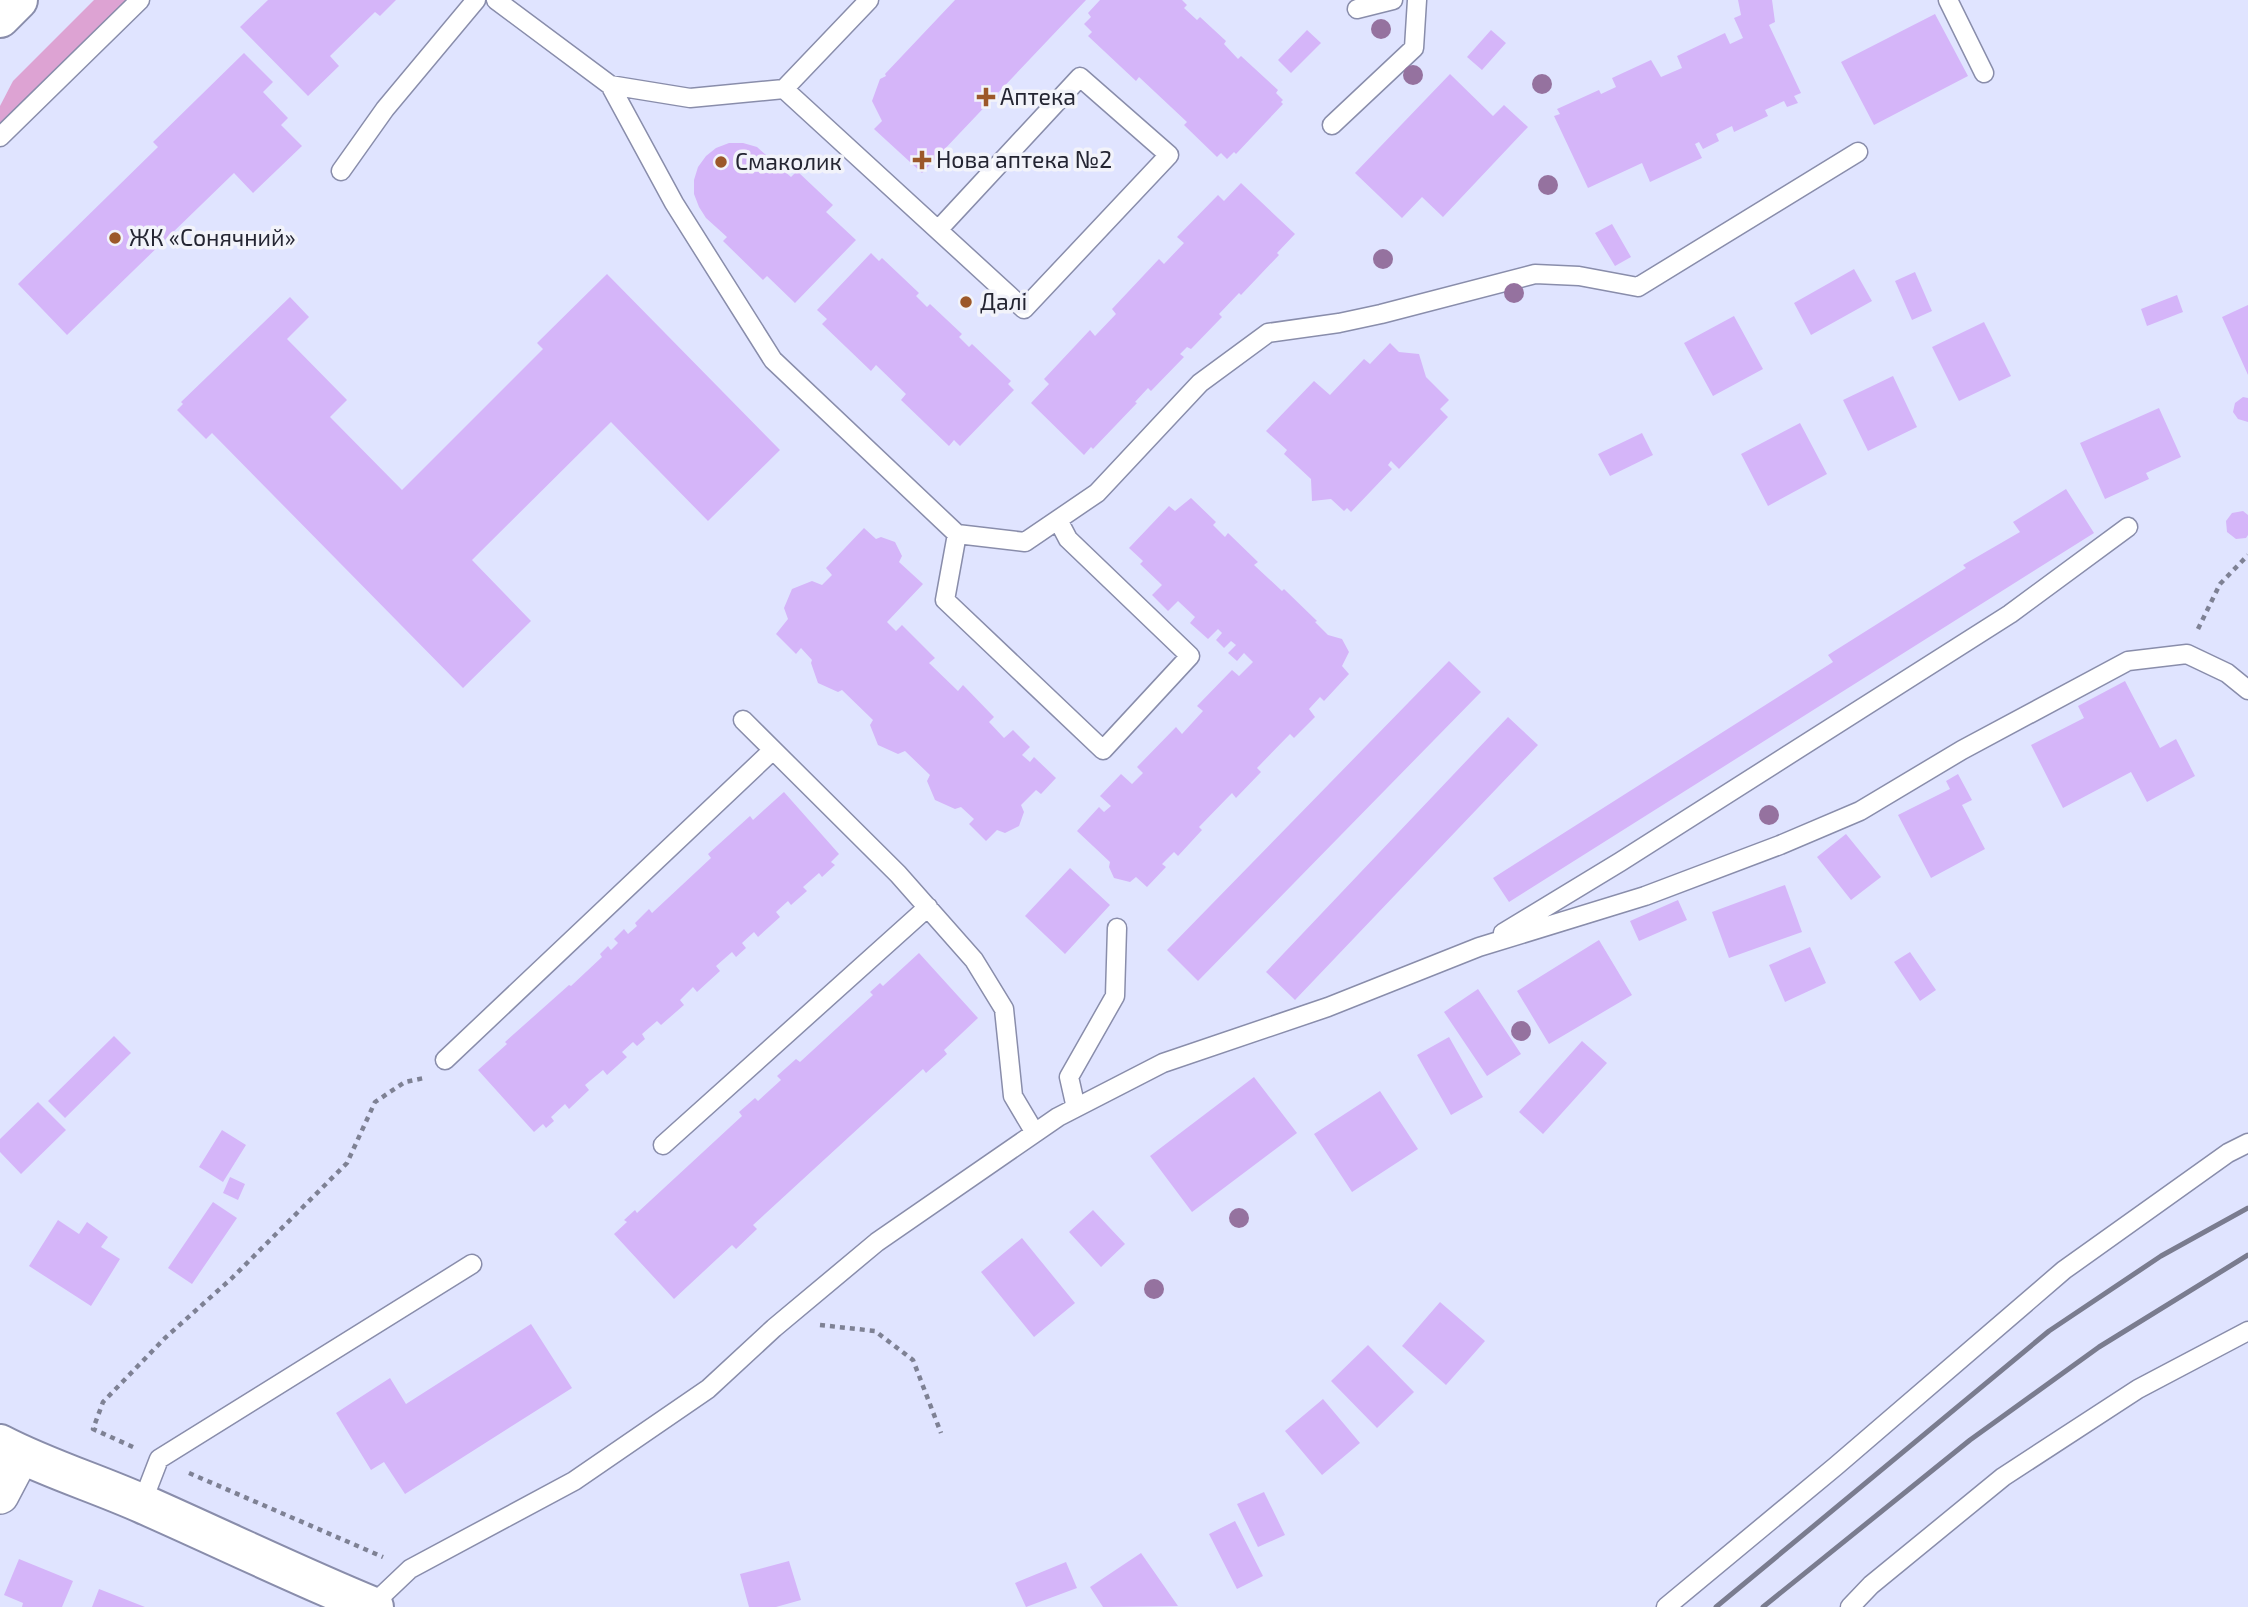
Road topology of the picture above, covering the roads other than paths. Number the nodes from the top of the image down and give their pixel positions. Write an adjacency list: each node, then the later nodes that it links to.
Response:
1 (18, 0): 10 (main road)
2 (140, 0): 15 (lane)
3 (476, 0): 17 (lane)
4 (496, 0): 12 (lane)
5 (869, 0): 13 (lane)
6 (1393, 0): 9 (lane)
7 (1417, 0): 14 (lane)
8 (1948, 0): 11 (lane)
9 (1357, 9)
10 (0, 18)
11 (1984, 73)
12 (610, 85): 13 (lane); 21 (lane)
13 (784, 89): 18 (lane)
14 (1332, 125)
15 (0, 137)
16 (1858, 152): 19 (lane)
17 (341, 171)
18 (938, 230): 18 (lane)
19 (1058, 520): 21 (lane); 21 (lane)
20 (2128, 527): 27 (lane)
21 (957, 534)
22 (2248, 690): 27 (lane)
23 (743, 720): 24 (lane)
24 (773, 750): 25 (lane); 28 (lane)
25 (928, 907): 30 (lane); 32 (lane)
26 (1117, 928): 29 (lane)
27 (1479, 947): 29 (lane)
28 (445, 1060)
29 (1076, 1108): 30 (lane)
30 (1035, 1133): 38 (lane)
31 (2248, 1143): 39 (lane)
32 (663, 1145)
33 (472, 1264): 37 (lane)
34 (2248, 1331): 40 (lane)
35 (11, 1449): 36 (street); 37 (main road)
36 (0, 1494)
37 (142, 1503): 38 (main road)
38 (372, 1606)
39 (1666, 1607)
40 (1850, 1607)

